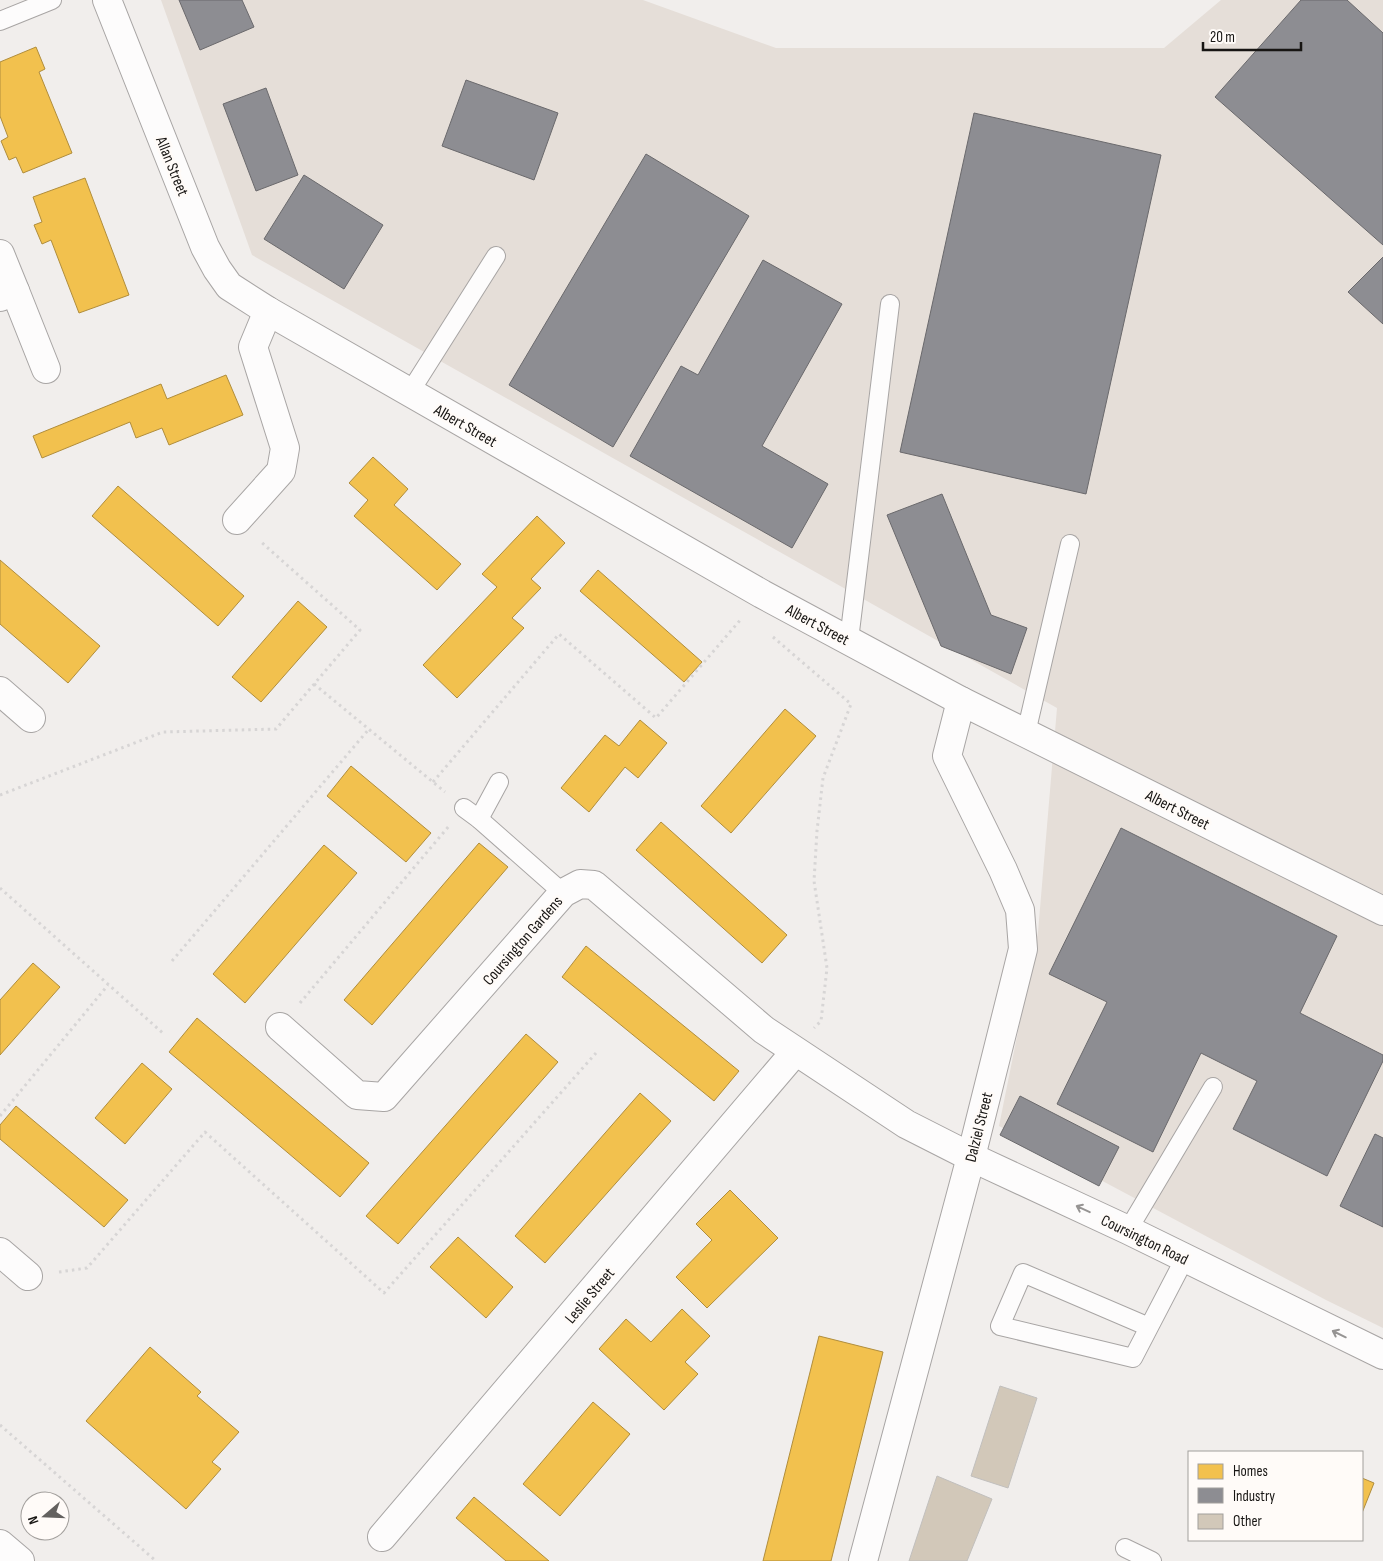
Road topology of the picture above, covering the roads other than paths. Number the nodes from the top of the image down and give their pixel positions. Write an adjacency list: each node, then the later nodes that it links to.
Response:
1 (52, 0): 3 (lane)
2 (107, 0): 8 (street, Allan Street)
3 (0, 21)
4 (0, 254): 6 (street)
5 (496, 256): 10 (lane)
6 (7, 294): 9 (street)
7 (890, 304): 13 (lane)
8 (268, 311): 10 (street, Albert Street); 11 (street)
9 (46, 368)
10 (410, 392): 13 (street, Albert Street)
11 (238, 520)
12 (1070, 544): 17 (lane)
13 (849, 640): 15 (street, Albert Street)
14 (0, 691): 16 (street)
15 (961, 702): 17 (street, Albert Street); 27 (street, Dalziel Street)
16 (31, 718)
17 (1026, 733): 22 (street, Albert Street)
18 (499, 782): 20 (lane)
19 (464, 808): 20 (lane)
20 (479, 819): 21 (lane)
21 (563, 893): 23 (street, Coursington Gardens); 24 (street, Coursington Gardens)
22 (1383, 912)
23 (280, 1027)
24 (795, 1052): 26 (street, Coursington Gardens); 34 (street, Leslie Street)
25 (1213, 1087): 28 (lane)
26 (906, 1124): 27 (street, Coursington Road)
27 (971, 1157): 28 (street, Coursington Road, one-way to 27); 38 (street, Dalziel Street)
28 (1128, 1230): 30 (street, Coursington Road)
29 (0, 1252): 31 (street)
30 (1185, 1258): 32 (lane); 33 (street, Coursington Road, one-way to 30)
31 (28, 1276)
32 (1149, 1327): 32 (lane)
33 (1383, 1355)
34 (382, 1537)
35 (0, 1544): 37 (street)
36 (1125, 1548): 39 (lane)
37 (20, 1561)
38 (863, 1561)
39 (1152, 1561)

